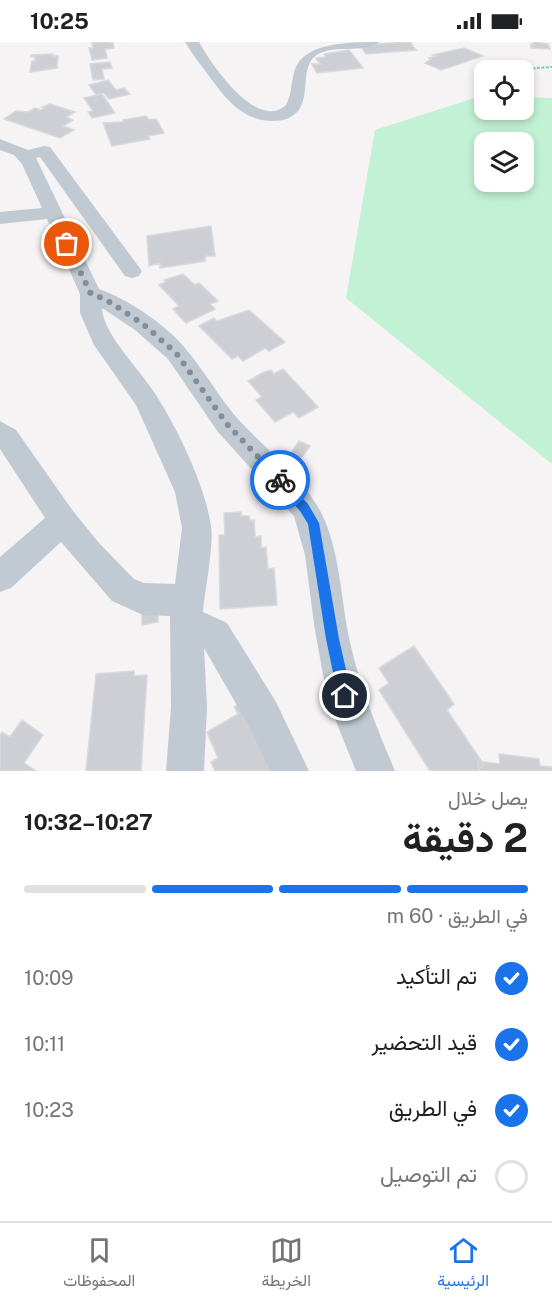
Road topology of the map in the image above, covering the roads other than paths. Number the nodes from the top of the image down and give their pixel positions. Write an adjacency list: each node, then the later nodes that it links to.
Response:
1 (192, 42): 2 (street)
2 (372, 42)
3 (0, 144): 4 (street)
4 (26, 156): 5 (street); 7 (street)
5 (52, 213): 6 (street); 8 (street)
6 (0, 218)
7 (132, 271)
8 (91, 294): 12 (street); 15 (street)
9 (0, 432): 10 (street)
10 (63, 521): 11 (street); 12 (street)
11 (0, 577)
12 (187, 611): 13 (street); 14 (street)
13 (185, 771)
14 (291, 771)
15 (376, 771)

